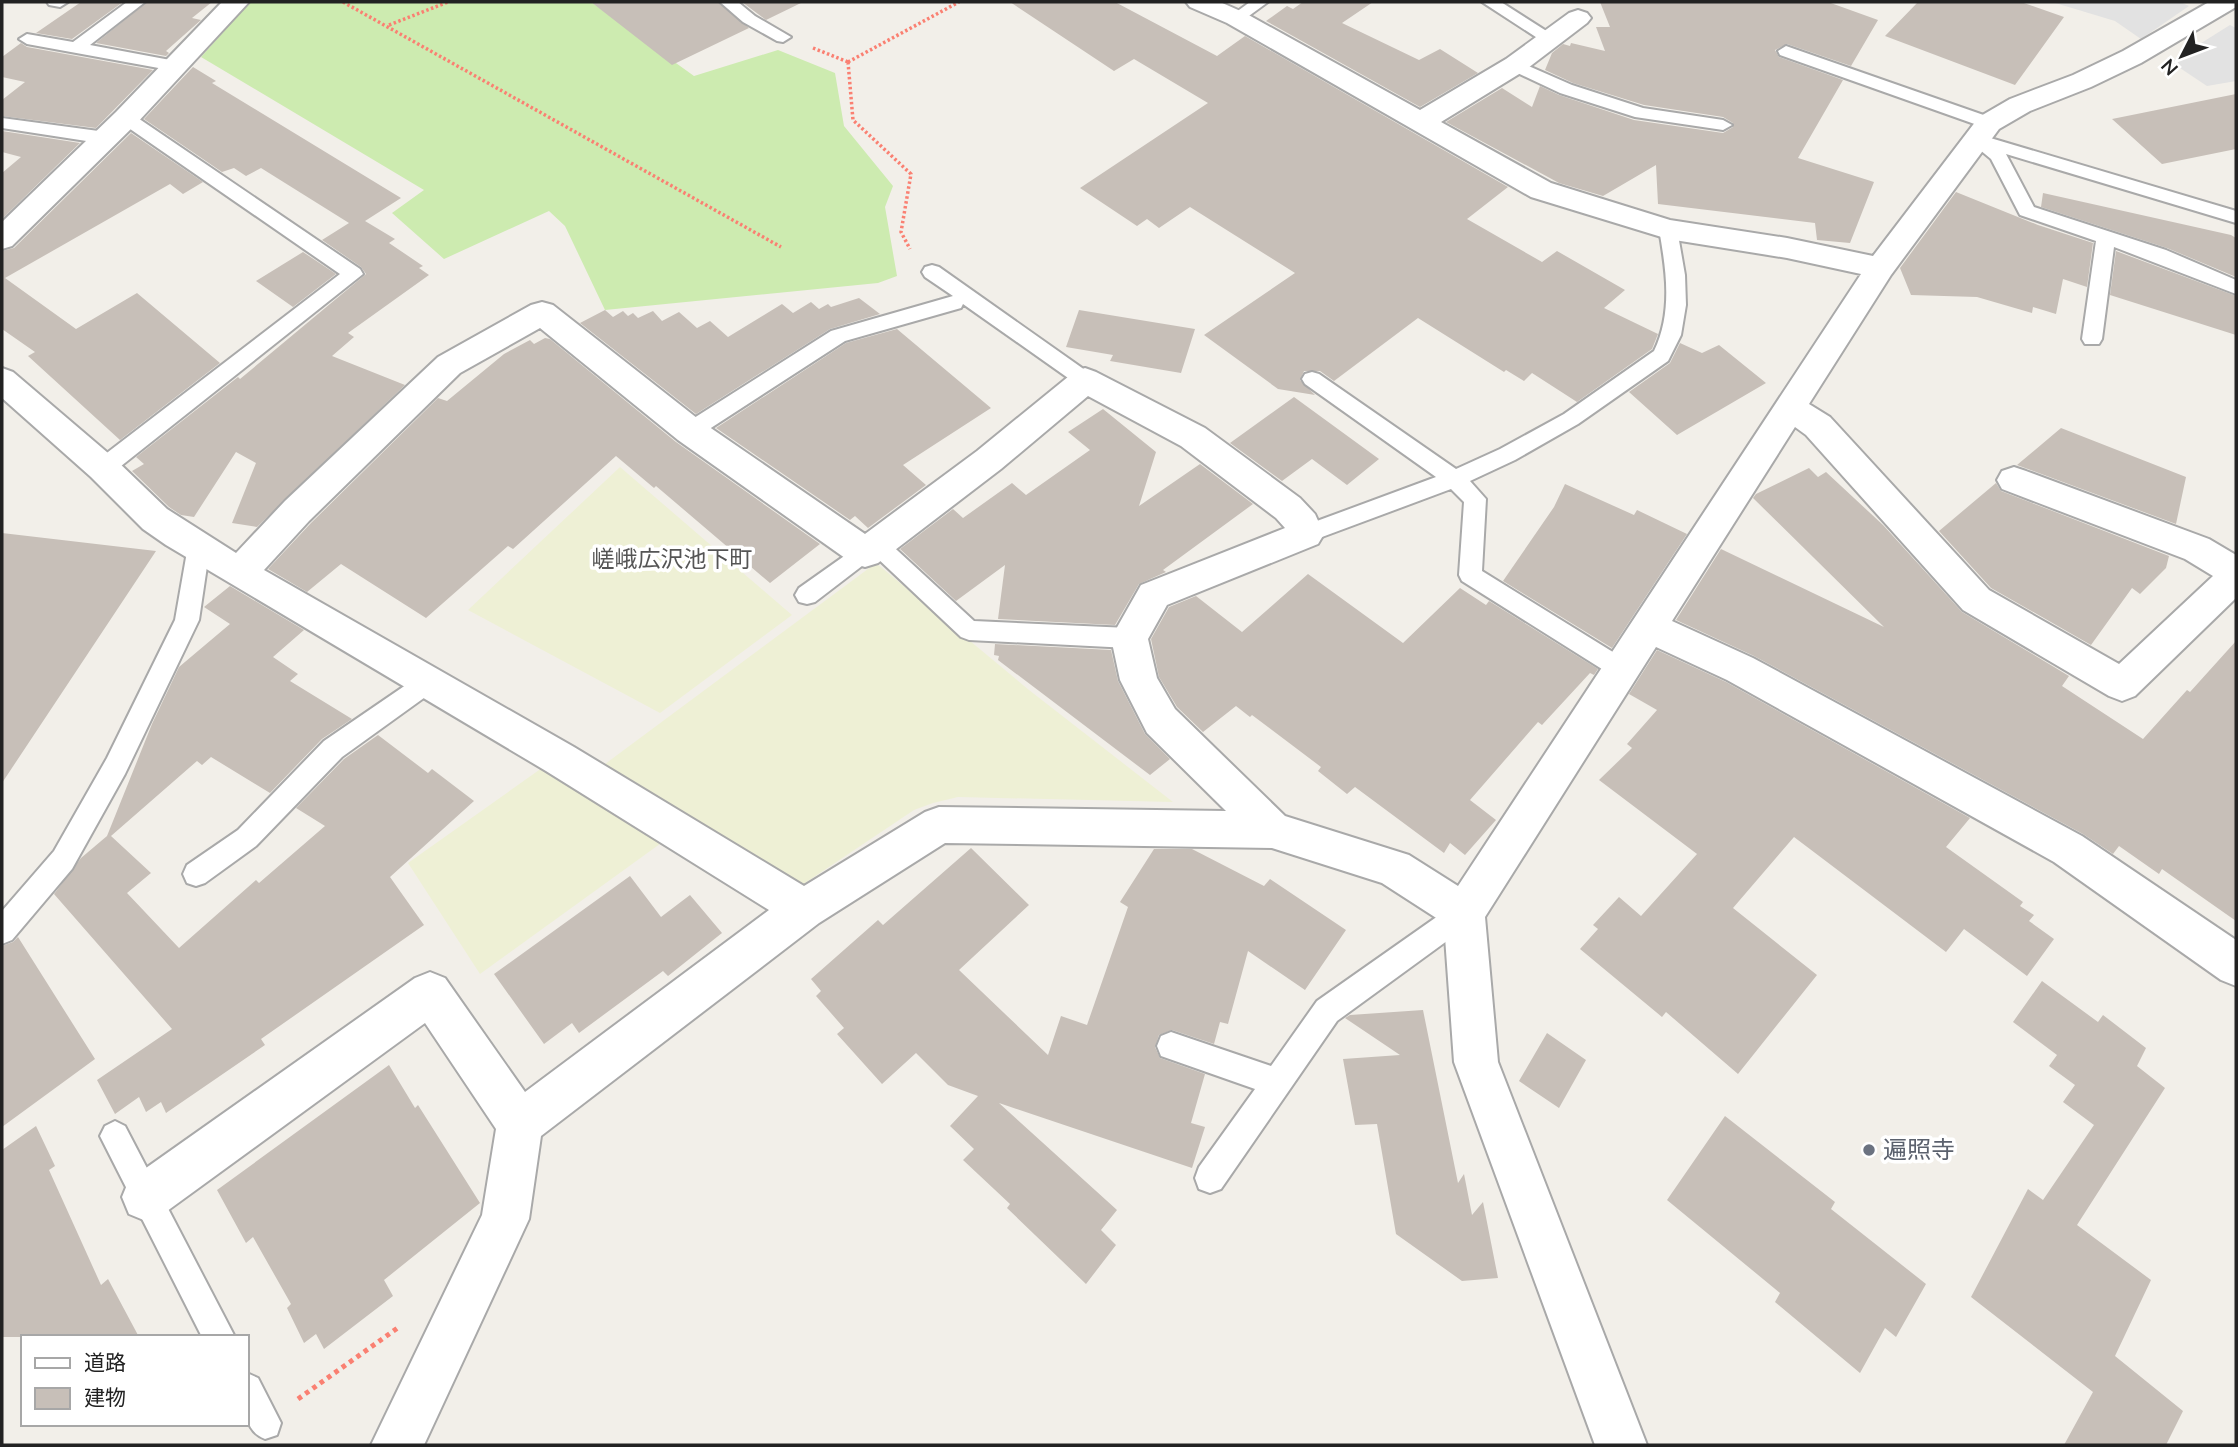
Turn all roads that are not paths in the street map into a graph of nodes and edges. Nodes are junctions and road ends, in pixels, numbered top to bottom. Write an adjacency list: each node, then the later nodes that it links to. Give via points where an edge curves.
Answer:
1 (136, 2): 13 (lane)
2 (236, 2): 16 (street)
3 (728, 2): 10 (lane)
4 (1199, 2): 8 (street)
5 (1260, 2): 8 (lane)
6 (1490, 2): 12 (lane)
7 (2227, 2): 21 (street, via 2132,57 2020,105)
8 (1236, 18): 19 (street)
9 (1578, 19): 12 (street)
10 (783, 37)
11 (27, 39): 13 (lane)
12 (1550, 39): 15 (street)
13 (76, 48): 16 (lane)
14 (1786, 51): 21 (lane)
15 (1515, 65): 19 (street); 20 (lane, via 1566,89 1641,113)
16 (175, 66): 17 (street)
17 (126, 118): 22 (street); 37 (lane, via 353,274)
18 (2, 123): 22 (lane)
19 (1419, 123): 24 (street, via 1541,190)
20 (1723, 125)
21 (1983, 131): 23 (lane); 26 (lane, via 2027,211); 27 (street)
22 (106, 138): 25 (street)
23 (2236, 217)
24 (1668, 229): 27 (street); 38 (lane, via 1677,311 1664,352 1571,419)
25 (4, 234)
26 (2106, 237): 29 (lane); 31 (lane)
27 (1880, 268): 35 (street)
28 (932, 272): 34 (lane)
29 (2236, 287)
30 (954, 303): 36 (lane, via 838,337)
31 (2092, 339)
32 (1312, 379): 38 (lane)
33 (2, 380): 37 (street)
34 (1085, 380): 40 (street, via 1193,437 1288,508); 42 (street)
35 (1790, 408): 44 (street, via 1818,426 1976,600 2122,685); 46 (street)
36 (690, 431): 42 (street); 43 (street, via 542,313 449,365)
37 (103, 468): 41 (street, via 155,519)
38 (1456, 480): 40 (lane); 48 (lane, via 1475,499 1470,575)
39 (2014, 480): 44 (street, via 2197,549)
40 (1306, 534): 47 (street, via 1154,595)
41 (199, 546): 43 (street); 54 (lane, via 187,620 116,766 62,860)
42 (871, 549): 45 (lane); 47 (lane, via 969,630)
43 (239, 573): 49 (street)
44 (2236, 574)
45 (807, 595)
46 (1648, 626): 48 (street); 55 (street, via 1740,669 2068,849)
47 (1129, 638): 50 (street, via 1139,680 1161,721)
48 (1621, 669): 53 (street)
49 (427, 683): 51 (lane, via 333,749 247,838); 52 (street, via 561,759)
50 (1272, 830): 52 (street, via 939,825); 53 (street, via 1394,867)
51 (196, 874)
52 (804, 909): 58 (street)
53 (1464, 913): 57 (lane, via 1327,1011); 66 (street, via 1476,1062)
54 (2, 931)
55 (2236, 965)
56 (1171, 1046): 57 (lane)
57 (1277, 1082): 60 (lane)
58 (520, 1124): 61 (street, via 430,993); 65 (street, via 505,1219)
59 (115, 1136): 61 (lane)
60 (1210, 1178)
61 (146, 1197): 62 (lane)
62 (218, 1335)
63 (248, 1391): 64 (lane)
64 (265, 1423)
65 (397, 1445)
66 (1621, 1445)

